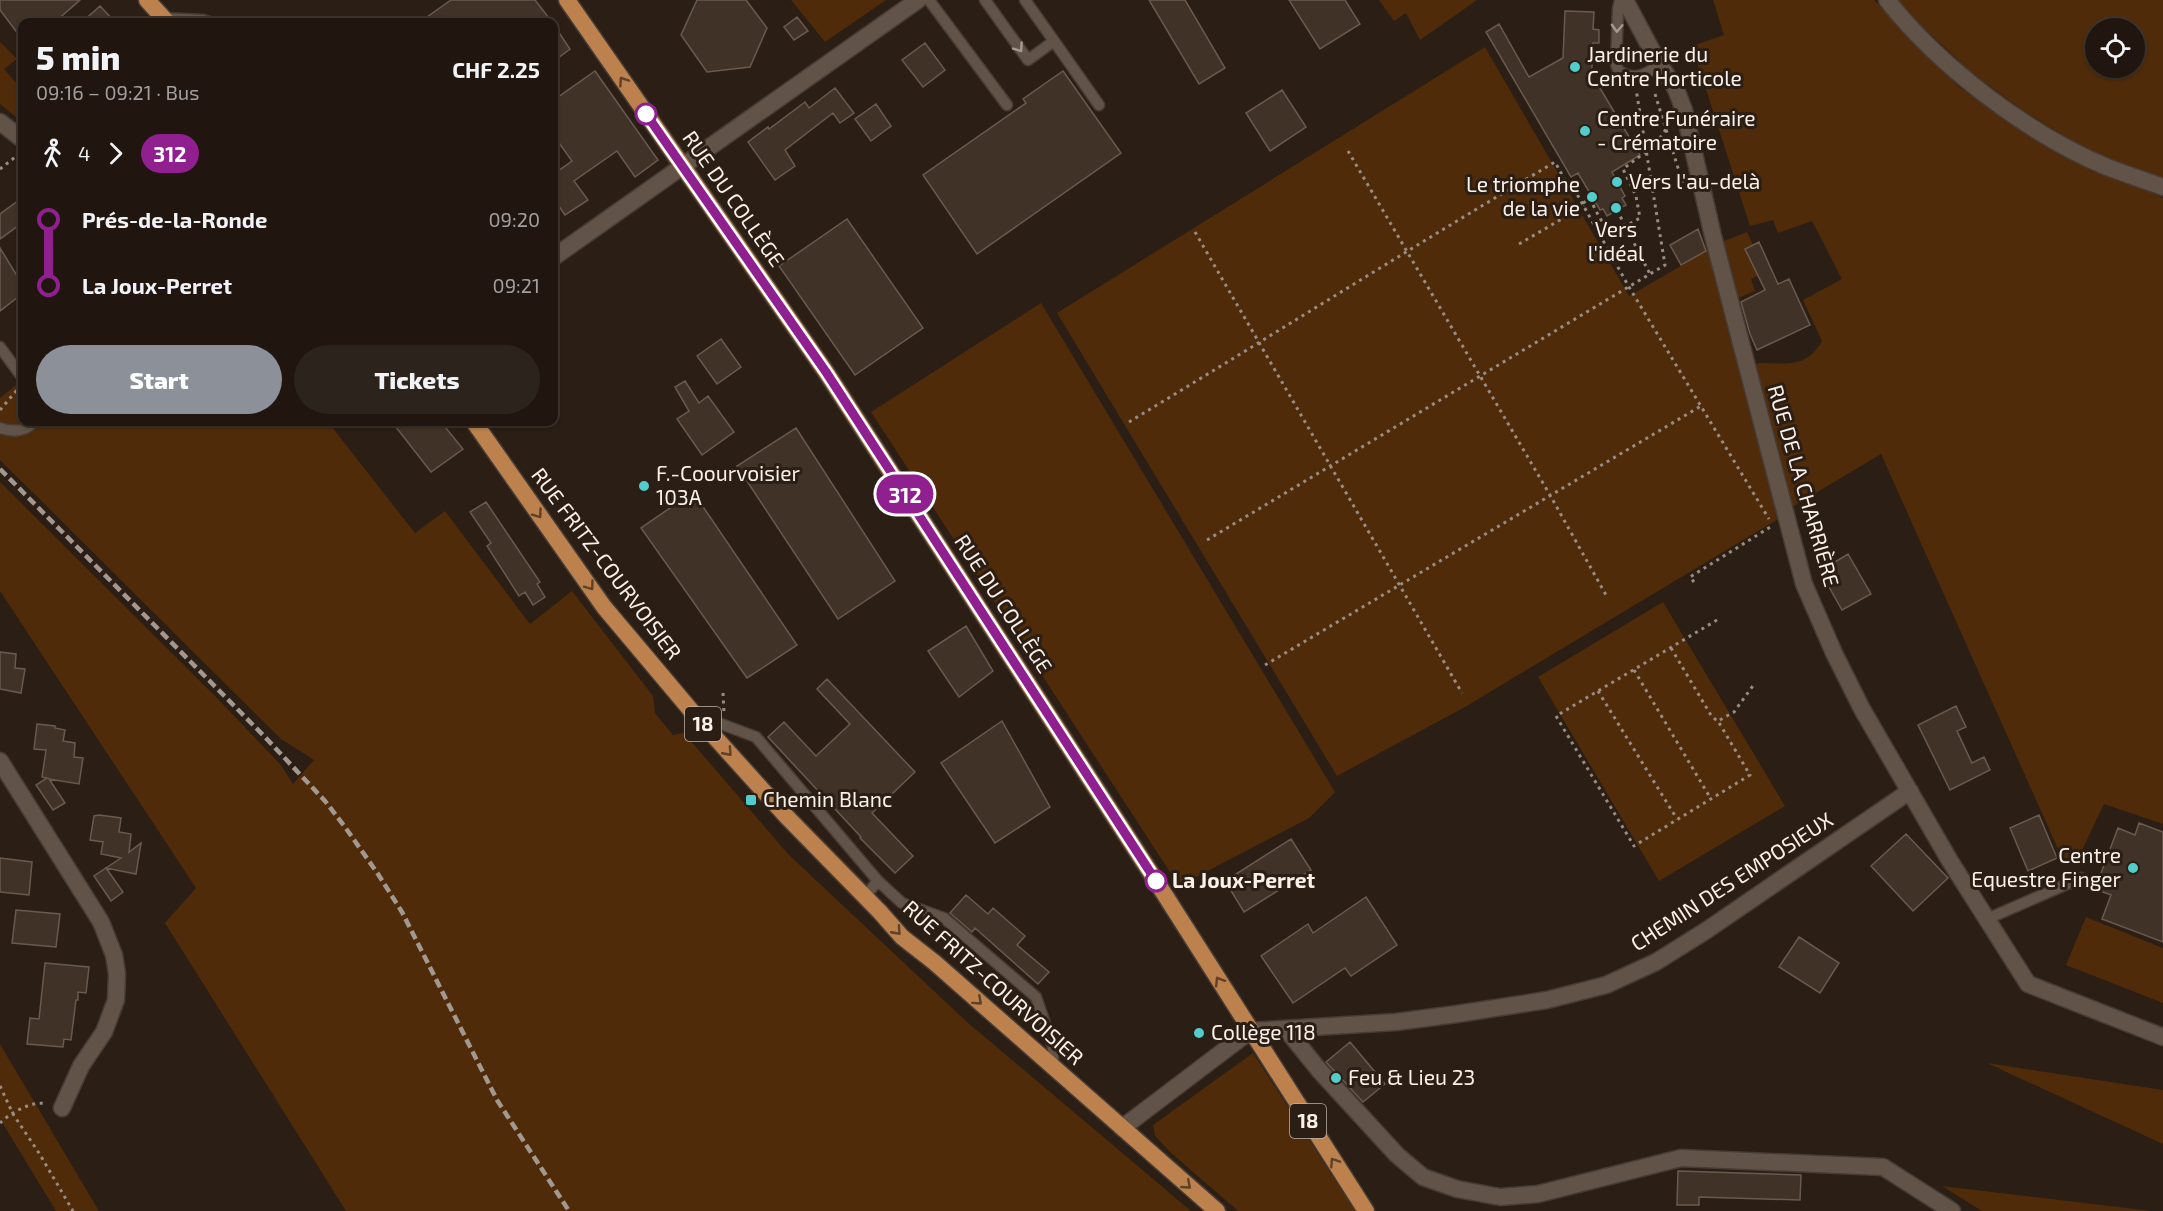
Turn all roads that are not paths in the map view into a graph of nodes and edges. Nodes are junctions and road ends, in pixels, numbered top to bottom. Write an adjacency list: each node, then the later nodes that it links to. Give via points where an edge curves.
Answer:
1 (147, 0): 10 (main road)
2 (567, 0): 17 (main road, RUE DU COLLÈGE / 18, one-way to 2)
3 (918, 0): 17 (street)
4 (929, 0): 13 (lane)
5 (985, 0): 11 (lane, one-way to 11, via 1028,60)
6 (1025, 0): 11 (lane)
7 (1620, 0): 12 (lane, one-way to 12, via 1618,70 1636,77)
8 (1625, 0): 12 (street, RUE DE LA CHARRIÈRE)
9 (1887, 0): 18 (street, via 1929,47 1993,100 2060,144 2106,167)
10 (163, 18)
11 (1054, 41): 14 (lane)
12 (1659, 64): 27 (street, RUE DE LA CHARRIÈRE, via 1675,87 1684,110 1804,584 1862,709)
13 (1007, 105)
14 (1099, 105)
15 (0, 122): 16 (street)
16 (18, 142)
17 (683, 167): 19 (street); 33 (main road, RUE DU COLLÈGE / 18, one-way to 17, via 832,382)
18 (2163, 187)
19 (558, 254)
20 (0, 347): 21 (lane)
21 (18, 372)
22 (30, 426): 24 (lane, via 18,430)
23 (477, 426): 25 (main road, RUE FRITZ-COURVOISIER / 18, one-way to 25, via 604,607)
24 (0, 428)
25 (694, 714): 29 (lane, via 756,737); 30 (main road, RUE FRITZ-COURVOISIER / 18, one-way to 30)
26 (0, 761): 36 (street, via 100,922 114,955 116,1000 104,1032 81,1066)
27 (1910, 791): 31 (street, RUE DE LA CHARRIÈRE); 32 (street, CHEMIN DES EMPOSIEUX, via 1697,936 1656,962 1606,985 1498,1009 1396,1022)
28 (2081, 878): 31 (lane)
29 (878, 881): 30 (lane); 35 (lane, via 902,903 944,918 1036,997 1053,1047)
30 (865, 896): 35 (main road, RUE FRITZ-COURVOISIER / 18, one-way to 35, via 902,937)
31 (1987, 919): 34 (street, RUE DE LA CHARRIÈRE, via 2028,984)
32 (1286, 1029): 33 (street, CHEMIN DES EMPOSIEUX); 40 (street, via 1396,1155 1423,1176 1457,1189 1500,1197 1538,1194 1681,1158 1705,1159 1883,1167)
33 (1250, 1031): 37 (street); 39 (main road, 18, one-way to 33)
34 (2163, 1037)
35 (1053, 1068): 37 (main road, RUE FRITZ-COURVOISIER / 18)
36 (62, 1108)
37 (1122, 1128): 38 (main road, 18, one-way to 38)
38 (1217, 1211)
39 (1366, 1211)
40 (1953, 1211)

